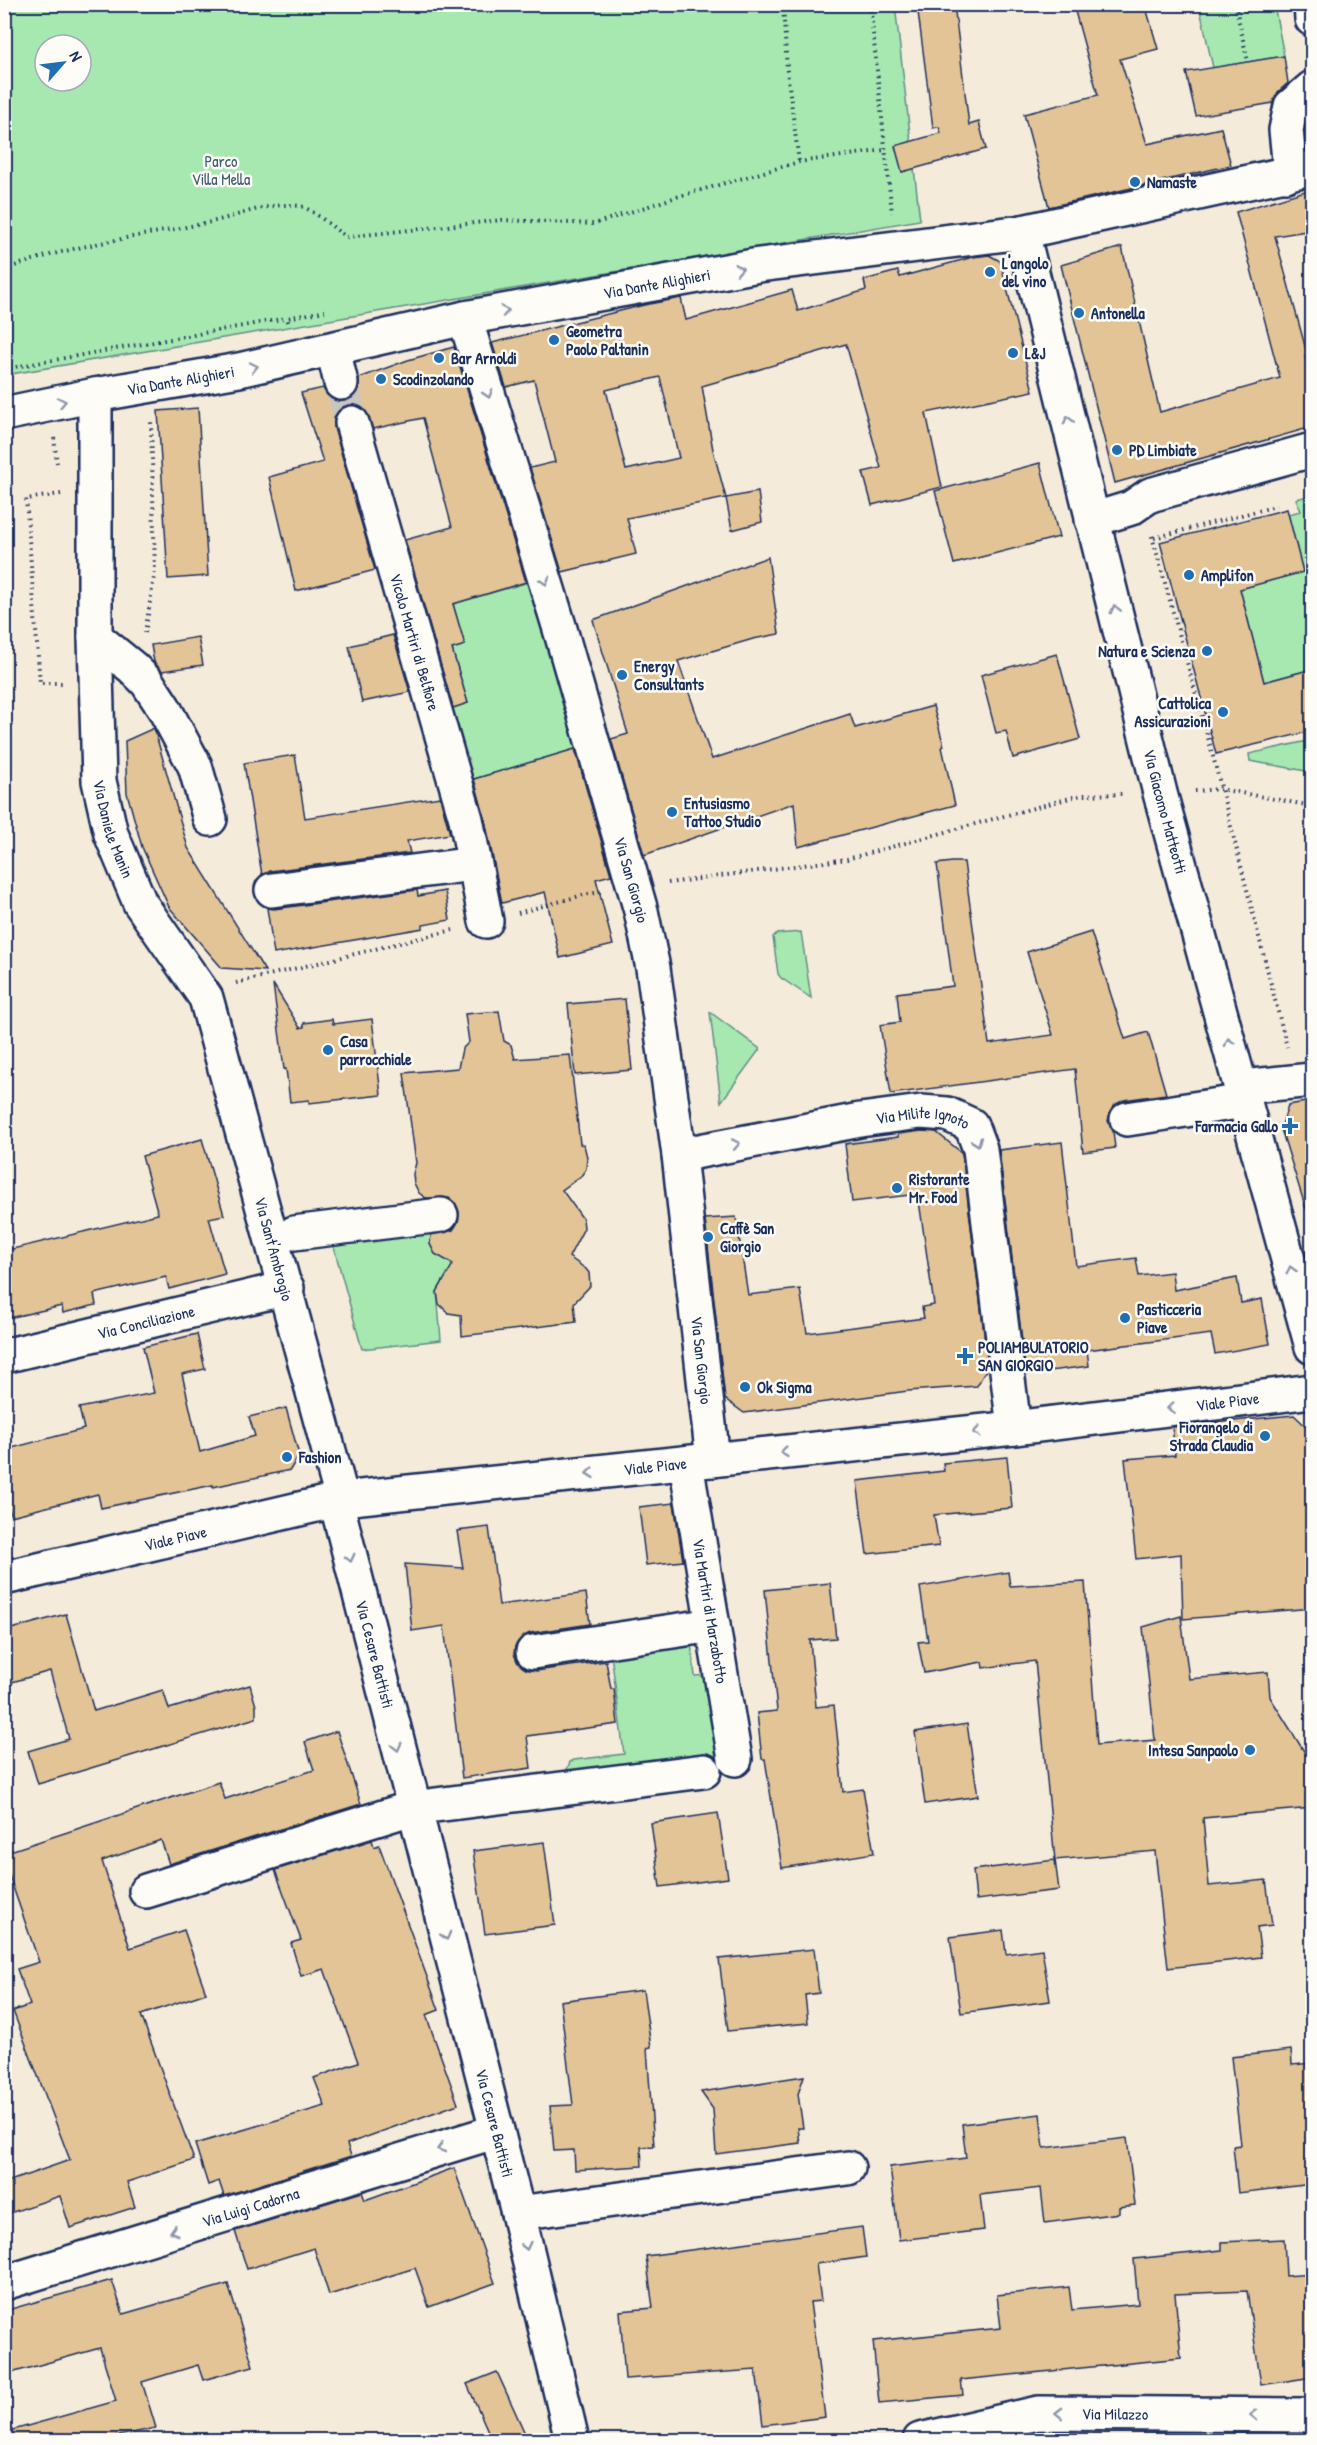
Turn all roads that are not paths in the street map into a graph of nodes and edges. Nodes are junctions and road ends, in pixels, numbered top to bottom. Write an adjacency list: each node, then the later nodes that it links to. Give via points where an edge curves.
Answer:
1 (1311, 4): 2 (street)
2 (1312, 20)
3 (1312, 88): 4 (street, via 1291,106 1286,130 1289,159)
4 (1299, 171): 5 (street, Via Dante Alighieri)
5 (1022, 232): 6 (street, Via Dante Alighieri, one-way to 5, via 759,265); 13 (street, Via Giacomo Matteotti, one-way to 5)
6 (465, 318): 7 (street, Via Dante Alighieri); 23 (street, Via San Giorgio, one-way to 23, via 647,902)
7 (333, 349): 8 (street); 9 (street, Via Dante Alighieri, one-way to 7, via 239,370)
8 (341, 383)
9 (95, 411): 10 (street, Via Dante Alighieri, one-way to 9); 14 (street, Via Daniele Manin)
10 (4, 414)
11 (352, 423): 16 (street, Vicolo Martiri di Belfiore, via 466,819)
12 (1312, 450): 13 (street, via 1150,495 1131,508)
13 (1092, 520): 21 (street, Via Giacomo Matteotti, one-way to 13, via 1160,793)
14 (95, 637): 15 (street, via 147,682 165,708 195,766); 19 (street, Via Daniele Manin, via 99,781 111,834 140,903)
15 (210, 819)
16 (474, 864): 17 (street); 18 (street, Vicolo Martiri di Belfiore)
17 (272, 890)
18 (486, 921)
19 (217, 992): 26 (street, Via Sant'Ambrogio)
20 (1312, 1080): 21 (street)
21 (1243, 1094): 22 (street); 27 (street, Via Giacomo Matteotti, one-way to 21)
22 (1127, 1119)
23 (679, 1155): 30 (street, Via Milite Ignoto, one-way to 30, via 858,1110 947,1114 971,1125 980,1149); 31 (street, Via San Giorgio, via 696,1192)
24 (441, 1215): 25 (street)
25 (294, 1233)
26 (286, 1288): 28 (street, Via Conciliazione); 32 (street, Via Sant'Ambrogio)
27 (1312, 1347)
28 (4, 1356)
29 (1312, 1391): 30 (street, Viale Piave, one-way to 30)
30 (1014, 1428): 31 (street, Viale Piave, one-way to 31)
31 (700, 1461): 32 (street, Viale Piave, one-way to 32); 34 (street, Via Martiri di Marzabotto)
32 (339, 1500): 33 (street, Viale Piave); 38 (street, Via Cesare Battisti, one-way to 38)
33 (4, 1578)
34 (712, 1625): 35 (street); 36 (street, Via Martiri di Marzabotto)
35 (533, 1652)
36 (735, 1758)
37 (704, 1771): 38 (street)
38 (412, 1808): 39 (street); 40 (street, Via Cesare Battisti, one-way to 40)
39 (146, 1891)
40 (497, 2131): 42 (street, Via Cesare Battisti); 43 (street, Via Luigi Cadorna, one-way to 43)
41 (848, 2168): 42 (street)
42 (518, 2213): 45 (street, Via Cesare Battisti, one-way to 45)
43 (4, 2283)
44 (1312, 2415): 46 (street, Via Milazzo, one-way to 46, via 1038,2413)
45 (572, 2440)
46 (920, 2440)

